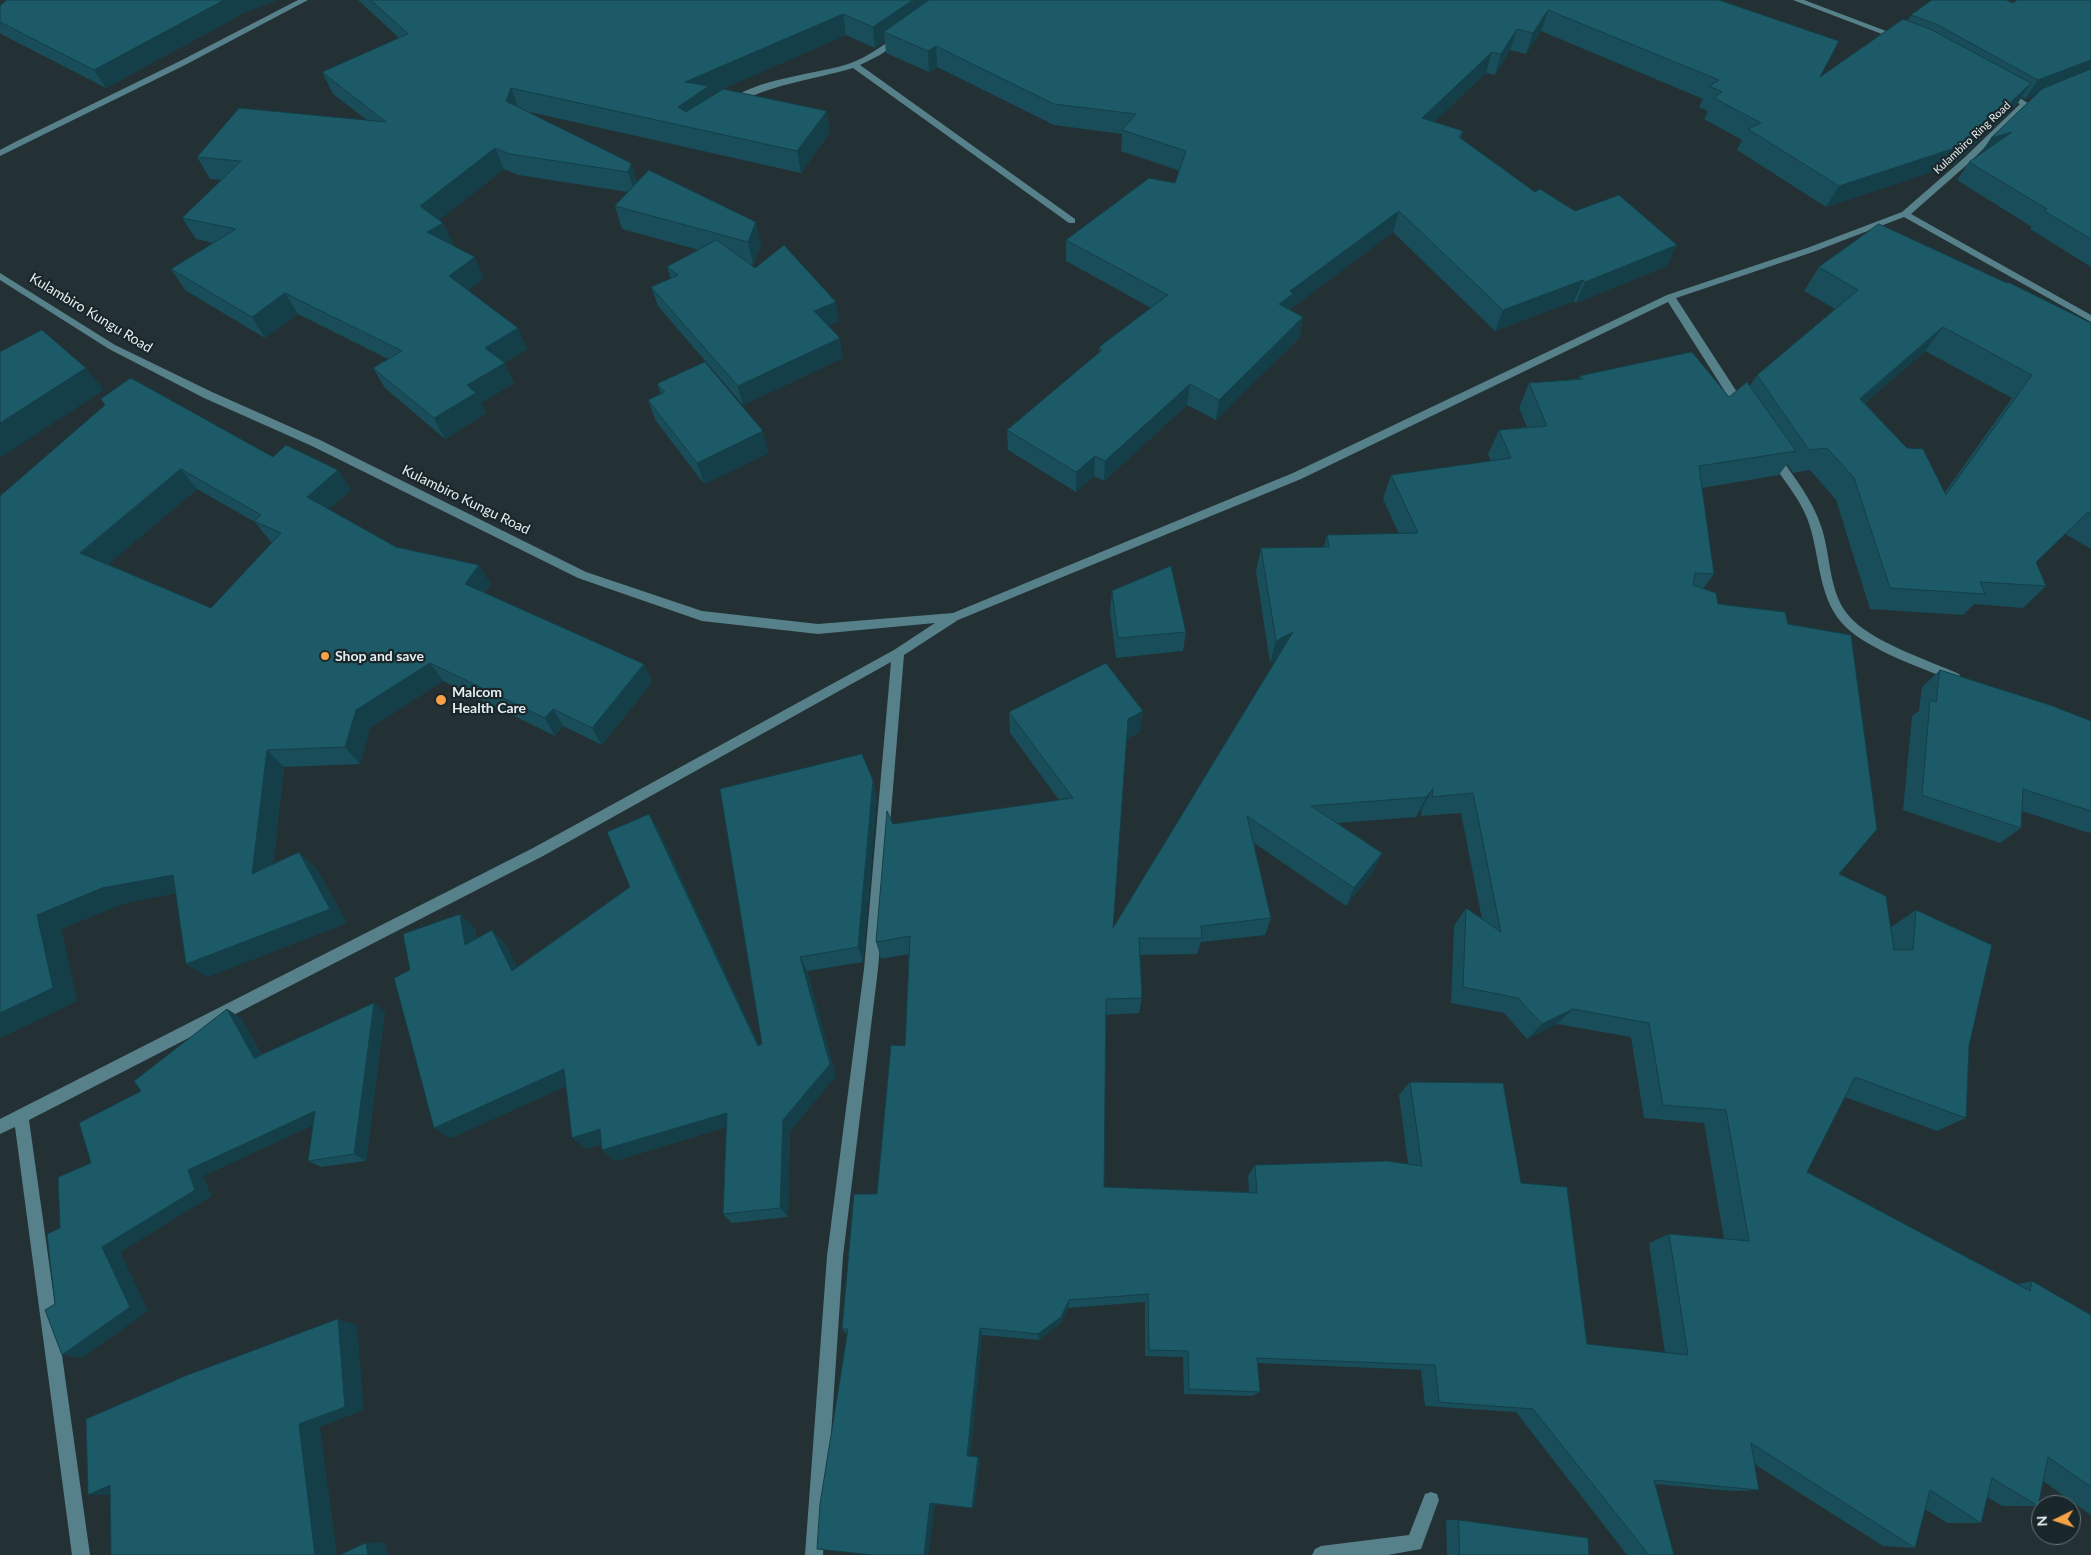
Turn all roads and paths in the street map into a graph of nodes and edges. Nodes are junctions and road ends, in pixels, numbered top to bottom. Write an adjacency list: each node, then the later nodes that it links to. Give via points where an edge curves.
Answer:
1 (304, 0): 10 (street)
2 (1797, 0): 4 (street)
3 (904, 34): 5 (street)
4 (1903, 39)
5 (854, 65): 9 (street, via 778,83 742,96); 12 (street)
6 (1995, 86): 8 (street, Kulambiro Ring Road)
7 (2034, 100): 8 (street)
8 (2025, 104): 11 (street, Kulambiro Ring Road)
9 (719, 110)
10 (0, 153)
11 (1905, 214): 14 (street); 15 (street)
12 (1072, 221)
13 (0, 276): 18 (street, Kulambiro Kungu Road, via 112,347 208,395 316,443 582,575 702,616 818,629)
14 (1670, 297): 16 (street); 18 (street, via 1297,476)
15 (2091, 319)
16 (1747, 417)
17 (1769, 449): 20 (street, via 1806,504 1816,526 1838,611 1862,633 1896,652)
18 (954, 617): 19 (street)
19 (898, 653): 21 (street, via 538,852); 25 (street, via 871,969 835,1256)
20 (1967, 682)
21 (21, 1117): 22 (street); 24 (street)
22 (0, 1127)
23 (1431, 1500): 26 (street, via 1415,1543)
24 (81, 1555)
25 (814, 1555)
26 (1321, 1555)

